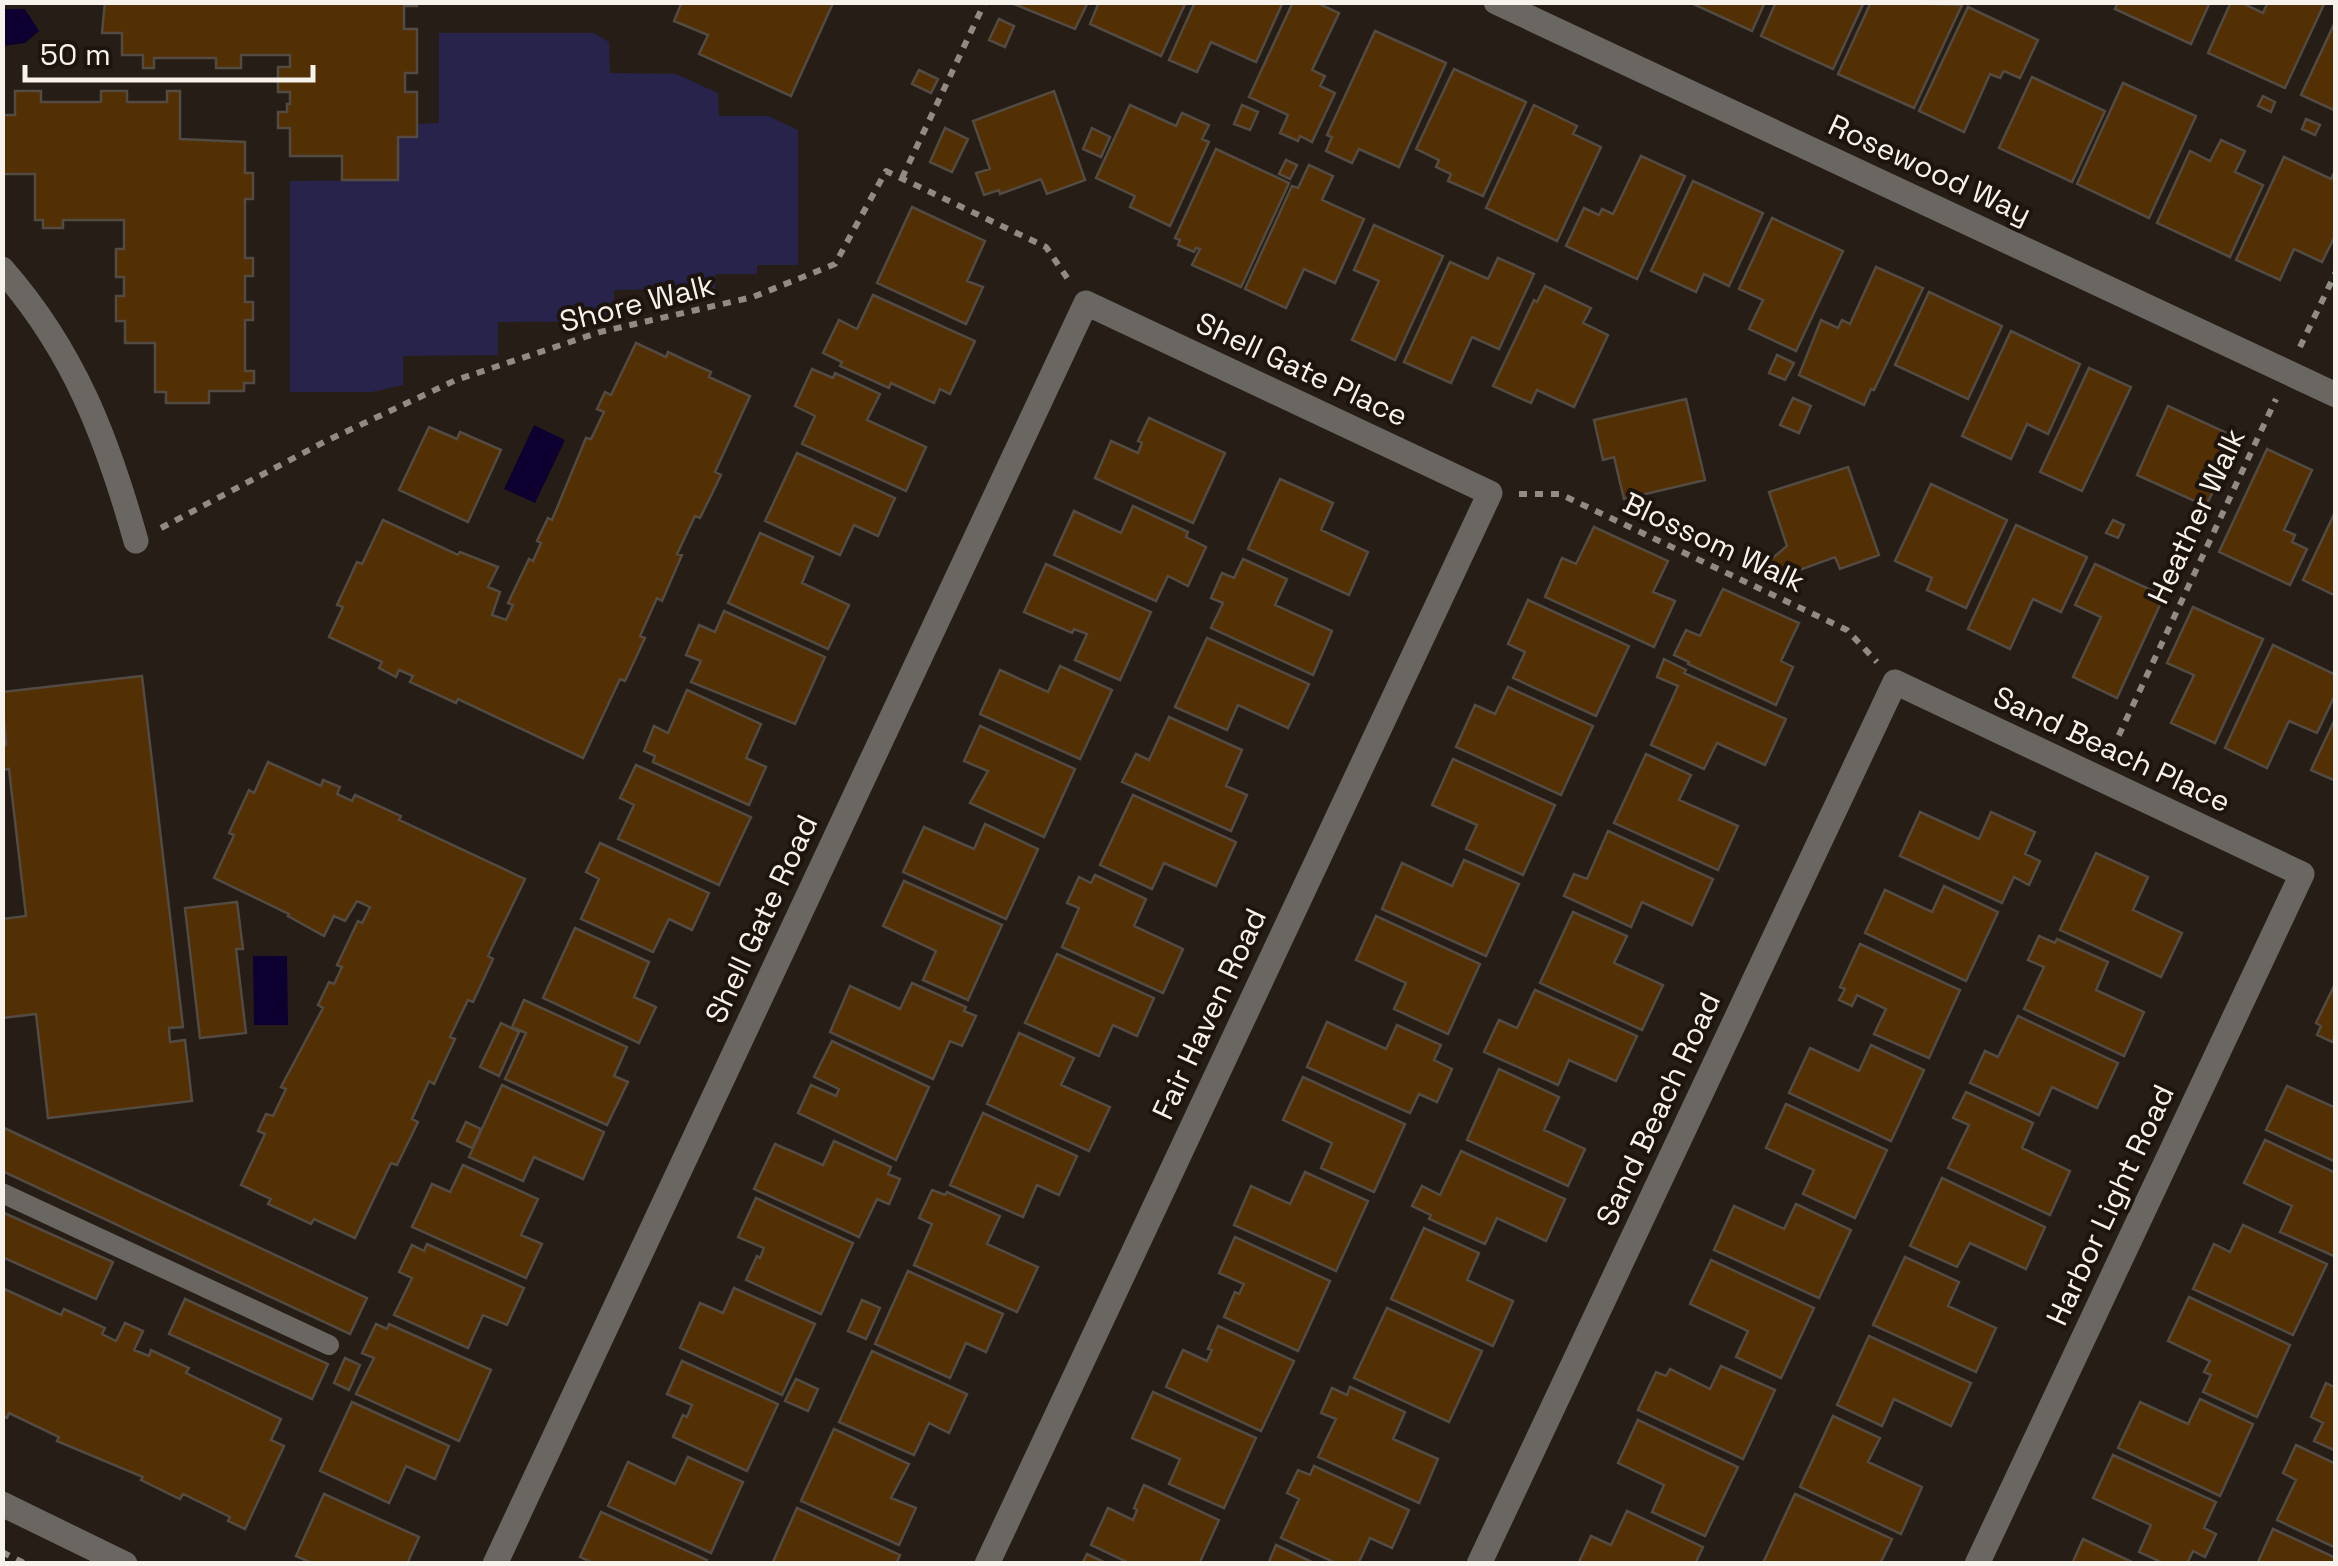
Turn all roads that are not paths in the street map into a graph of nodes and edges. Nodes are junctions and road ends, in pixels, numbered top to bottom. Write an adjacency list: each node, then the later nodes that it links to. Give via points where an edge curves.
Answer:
1 (1496, 2): 4 (street, Rosewood Way)
2 (2, 269): 6 (street, via 78,378 108,444)
3 (1086, 303): 5 (street, Shell Gate Place); 13 (street, Shell Gate Road)
4 (2336, 395)
5 (1490, 493): 14 (street, Fair Haven Road)
6 (136, 542)
7 (1895, 682): 8 (street, Sand Beach Place); 15 (street, Sand Beach Road)
8 (2302, 874): 16 (street, Harbor Light Road)
9 (2, 1193): 10 (lane)
10 (328, 1344)
11 (2, 1504): 12 (street)
12 (126, 1564)
13 (495, 1564)
14 (987, 1564)
15 (1479, 1564)
16 (1976, 1564)

